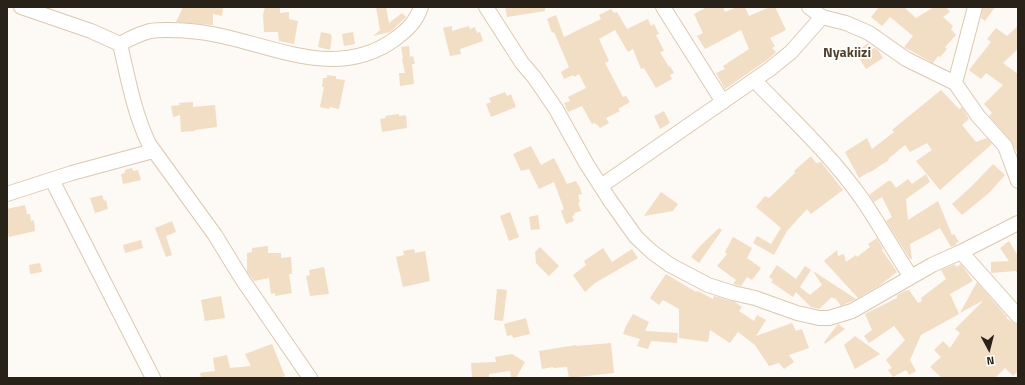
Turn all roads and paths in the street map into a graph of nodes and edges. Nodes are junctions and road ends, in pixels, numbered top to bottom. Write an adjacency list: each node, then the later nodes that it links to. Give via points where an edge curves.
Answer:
1 (21, 7): 8 (street, via 91,31)
2 (421, 7): 8 (street, via 413,23 403,33 385,46 353,58 301,57 230,37 191,31 151,31)
3 (486, 7): 15 (street, via 556,110)
4 (663, 7): 11 (street)
5 (809, 7): 7 (street)
6 (975, 7): 10 (street)
7 (822, 17): 9 (street, via 791,52); 10 (street, via 846,23 869,33 906,59)
8 (120, 44): 12 (street, via 142,127)
9 (754, 81): 11 (street); 19 (street, via 820,147 862,198)
10 (955, 83): 14 (street, via 978,116 1006,146)
11 (723, 102): 15 (street)
12 (153, 151): 13 (street); 21 (street, via 210,228)
13 (52, 180): 16 (street); 22 (street)
14 (1018, 181)
15 (601, 186): 19 (street, via 636,237 670,265 708,285 797,313 819,318 839,316)
16 (7, 194)
17 (1018, 223): 18 (street)
18 (961, 252): 19 (street); 20 (street)
19 (910, 277)
20 (1018, 316)
21 (305, 376)
22 (153, 378)

